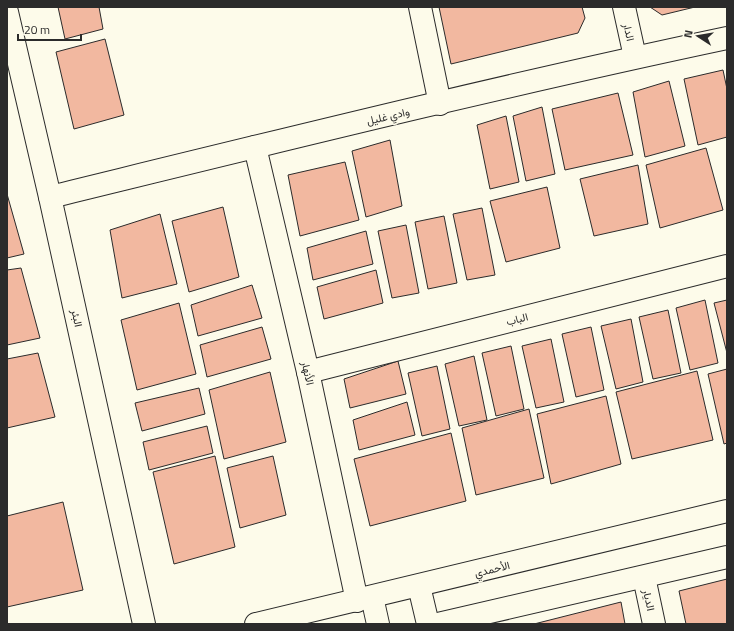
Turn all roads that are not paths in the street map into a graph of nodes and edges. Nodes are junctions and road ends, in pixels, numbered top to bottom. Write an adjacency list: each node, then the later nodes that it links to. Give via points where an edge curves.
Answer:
1 (420, 7): 6 (street)
2 (624, 7): 5 (street, الدار)
3 (7, 12): 8 (street, البئر)
4 (727, 38): 5 (street, وادي غليل)
5 (635, 57): 6 (street, وادي غليل)
6 (440, 104): 7 (street, وادي غليل)
7 (255, 147): 8 (street, وادي غليل); 10 (street, الأنهار)
8 (50, 197): 16 (street, البئر)
9 (727, 266): 10 (street, الباب)
10 (308, 372): 15 (street, الأنهار)
11 (727, 511): 14 (street, الأحمدي)
12 (727, 557): 13 (street)
13 (644, 577): 20 (street); 21 (street, الديار)
14 (419, 586): 15 (street, الأحمدي); 19 (street)
15 (364, 599): 17 (street, الأحمدي); 18 (street, الأنهار)
16 (144, 624)
17 (256, 624)
18 (378, 624)
19 (428, 624)
20 (438, 624)
21 (654, 624)

